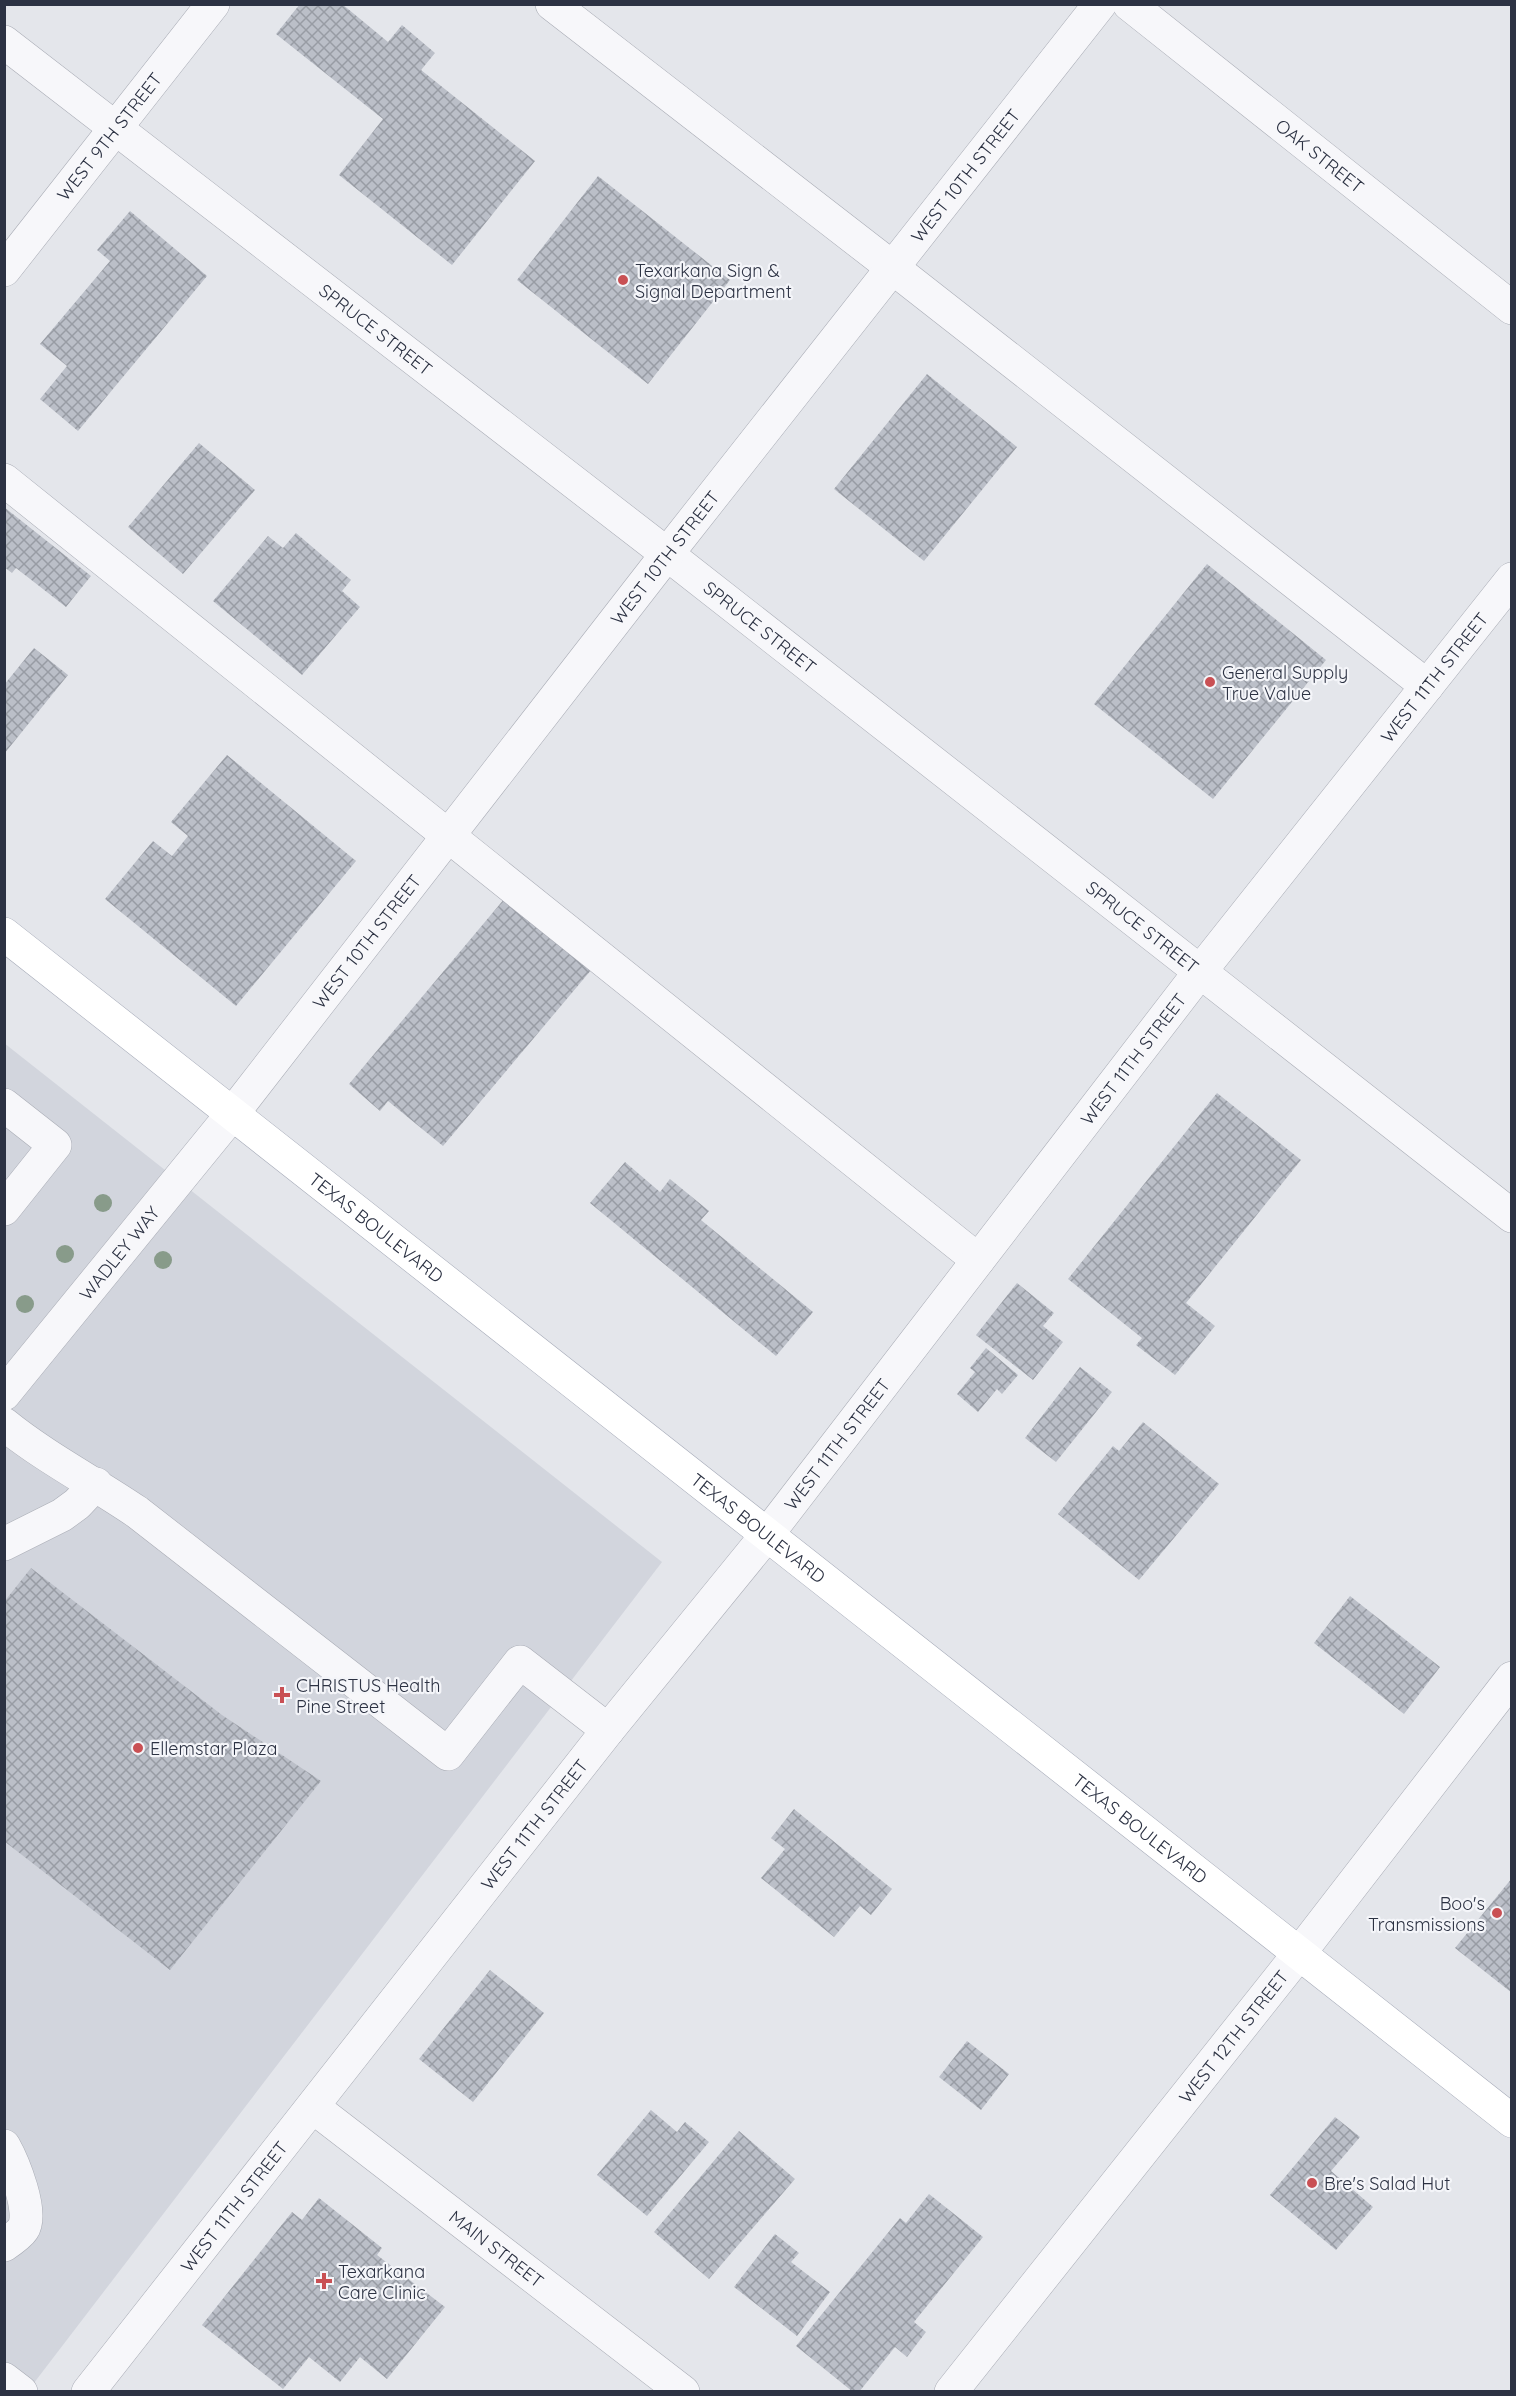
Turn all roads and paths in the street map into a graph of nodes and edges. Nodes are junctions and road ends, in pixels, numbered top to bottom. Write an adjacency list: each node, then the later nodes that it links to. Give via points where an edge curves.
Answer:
1 (213, 4): 6 (street, WEST 9TH STREET)
2 (552, 4): 7 (street)
3 (1100, 4): 7 (street, WEST 10TH STREET)
4 (1129, 4): 9 (street, OAK STREET)
5 (4, 42): 6 (street, SPRUCE STREET)
6 (114, 129): 8 (street, WEST 9TH STREET); 11 (street, SPRUCE STREET)
7 (893, 268): 11 (street, WEST 10TH STREET); 13 (street)
8 (4, 270)
9 (1512, 308)
10 (4, 480): 14 (street)
11 (667, 554): 14 (street, WEST 10TH STREET); 16 (street, SPRUCE STREET)
12 (1512, 579): 13 (street, WEST 11TH STREET)
13 (1427, 686): 16 (street, WEST 11TH STREET)
14 (448, 836): 18 (street, WEST 10TH STREET); 21 (street)
15 (4, 934): 18 (main road, TEXAS BOULEVARD)
16 (1199, 972): 20 (street, SPRUCE STREET); 21 (street, WEST 11TH STREET)
17 (4, 1105): 19 (street, via 55,1145)
18 (233, 1113): 22 (street, WADLEY WAY); 25 (main road, TEXAS BOULEVARD)
19 (4, 1209)
20 (1512, 1216)
21 (978, 1260): 25 (street, WEST 11TH STREET)
22 (4, 1394)
23 (4, 1424): 24 (street, via 31,1446)
24 (96, 1484): 26 (street, via 62,1515); 28 (street, via 448,1754 520,1662)
25 (766, 1536): 28 (street, WEST 11TH STREET); 29 (main road, TEXAS BOULEVARD)
26 (4, 1544)
27 (1512, 1678): 29 (street, WEST 12TH STREET)
28 (608, 1730): 30 (street, WEST 11TH STREET)
29 (1298, 1955): 31 (main road, TEXAS BOULEVARD); 38 (street, WEST 12TH STREET)
30 (313, 2107): 36 (street, WEST 11TH STREET); 37 (street, MAIN STREET)
31 (1512, 2121)
32 (4, 2146): 33 (street, via 12,2158 26,2218 24,2229)
33 (4, 2245)
34 (4, 2379): 35 (street)
35 (21, 2391)
36 (88, 2391)
37 (683, 2391)
38 (951, 2391)

